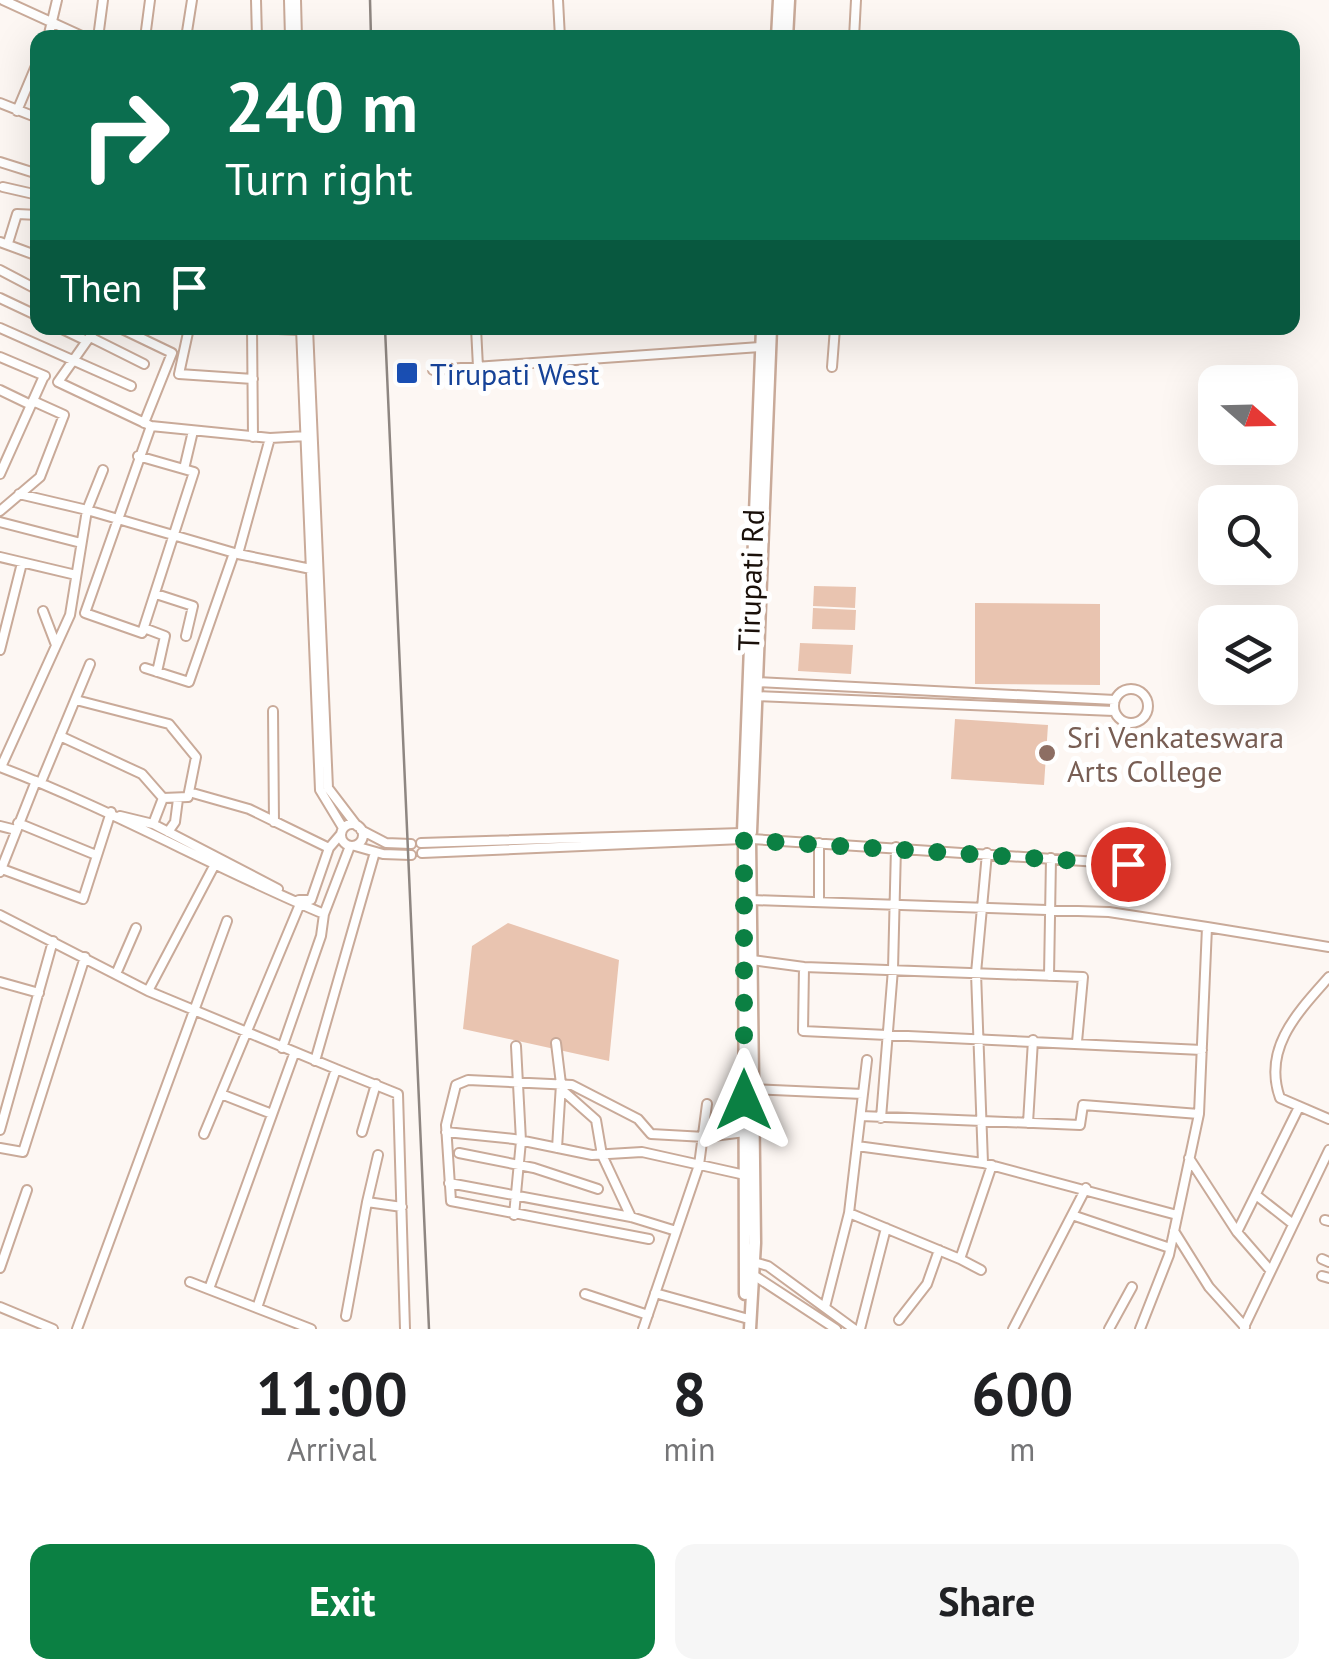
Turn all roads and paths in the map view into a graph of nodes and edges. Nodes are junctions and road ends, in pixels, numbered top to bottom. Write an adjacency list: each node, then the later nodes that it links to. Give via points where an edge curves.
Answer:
1 (3, 0): 12 (street)
2 (57, 0): 12 (street)
3 (103, 0): 15 (street)
4 (150, 0): 16 (street)
5 (192, 0): 17 (street)
6 (256, 0): 18 (street)
7 (292, 0): 19 (street)
8 (558, 0): 20 (street)
9 (779, 0): 21 (main road)
10 (789, 0): 22 (main road)
11 (856, 0): 23 (street)
12 (52, 24): 13 (street); 14 (street)
13 (50, 30)
14 (67, 30)
15 (99, 30)
16 (146, 30)
17 (187, 30)
18 (257, 30)
19 (294, 30)
20 (560, 30)
21 (778, 30)
22 (787, 30)
23 (854, 30)
24 (30, 80): 26 (street)
25 (0, 104): 26 (street)
26 (17, 110): 27 (street)
27 (30, 115)
28 (0, 162): 29 (street)
29 (30, 171)
30 (3, 188): 31 (street)
31 (30, 193)
32 (30, 215): 33 (street, via 18,213)
33 (4, 242): 34 (street)
34 (30, 253)
35 (0, 270): 36 (street)
36 (30, 286)
37 (0, 298): 38 (street)
38 (30, 312)
39 (0, 328): 54 (street)
40 (78, 335): 51 (street)
41 (91, 335): 51 (street)
42 (135, 335): 65 (street, via 172,353)
43 (187, 335): 60 (street, via 179,374)
44 (250, 335): 60 (street)
45 (304, 335): 67 (street)
46 (304, 335): 118 (street, via 328,788)
47 (476, 335): 56 (street)
48 (761, 335): 52 (main road, Tirupati Rd)
49 (770, 335): 71 (main road, Tirupati Rd)
50 (835, 335): 57 (street)
51 (88, 339): 54 (street); 55 (street)
52 (760, 348): 56 (street); 71 (main road, Tirupati Rd)
53 (0, 357): 59 (street)
54 (72, 361): 61 (street); 62 (street)
55 (144, 364)
56 (478, 367): 58 (street)
57 (832, 367)
58 (433, 370)
59 (44, 376): 61 (street); 64 (street)
60 (252, 379): 68 (street)
61 (58, 382): 65 (street)
62 (131, 386)
63 (0, 390): 64 (street)
64 (32, 403): 72 (street); 77 (street, via 64,415 40,476)
65 (148, 424): 66 (street); 73 (street)
66 (192, 431): 68 (street); 74 (street)
67 (306, 436): 69 (street); 87 (street)
68 (253, 437): 69 (street)
69 (270, 438): 84 (street)
70 (0, 441): 72 (street)
71 (760, 444): 100 (main road, Tirupati Rd)
72 (12, 446): 76 (street)
73 (138, 456): 74 (street); 80 (street)
74 (184, 469): 82 (street, via 194,472)
75 (103, 470): 78 (street)
76 (0, 474)
77 (19, 494): 78 (street); 79 (street)
78 (87, 510): 80 (street); 83 (street)
79 (0, 511)
80 (116, 519): 82 (street); 92 (street)
81 (0, 522): 83 (street)
82 (176, 536): 84 (street); 89 (street)
83 (82, 543): 88 (street)
84 (236, 553): 87 (street); 99 (street, via 189,682)
85 (0, 557): 86 (street)
86 (22, 563): 88 (street); 96 (street)
87 (311, 570): 119 (street, via 320,790)
88 (76, 575): 90 (street)
89 (156, 594): 93 (street); 94 (street, via 193,606)
90 (71, 608): 92 (street); 95 (street)
91 (43, 610): 95 (street)
92 (85, 613): 93 (street, via 142,633)
93 (144, 628): 99 (street, via 165,636)
94 (186, 636)
95 (56, 645): 107 (street)
96 (0, 650)
97 (90, 664): 102 (street)
98 (145, 668): 99 (street)
99 (157, 672)
100 (750, 682): 101 (main road, Tirupati Rd); 103 (street)
101 (750, 696): 105 (street); 113 (main road, Tirupati Rd); 122 (main road, Tirupati Rd)
102 (76, 700): 106 (street); 109 (street, via 175,728 196,757)
103 (1115, 700): 105 (street); 105 (street, via 1135,690 1148,706 1134,723)
104 (273, 711): 114 (street)
105 (1114, 711)
106 (60, 736): 108 (street); 110 (street, via 142,774)
107 (0, 767): 108 (street)
108 (38, 781): 112 (street); 117 (street)
109 (190, 792): 111 (street); 114 (street)
110 (164, 798): 111 (street); 115 (street)
111 (178, 798): 120 (street)
112 (115, 814): 115 (street); 131 (street); 134 (street)
113 (743, 817): 121 (street); 122 (main road, Tirupati Rd)
114 (274, 822): 127 (street)
115 (153, 824): 120 (street)
116 (0, 826): 117 (street)
117 (17, 827): 131 (street); 135 (street)
118 (359, 828): 119 (street); 123 (street, via 386,842); 125 (street, via 362,840)
119 (342, 831): 125 (street); 127 (street)
120 (168, 832): 127 (street, via 305,902)
121 (728, 833): 122 (street); 128 (street)
122 (746, 836): 124 (street); 128 (street); 136 (main road); 192 (main road)
123 (410, 844)
124 (820, 844): 126 (street); 137 (street)
125 (352, 846): 129 (street); 142 (street)
126 (896, 847): 130 (street); 139 (street)
127 (329, 848)
128 (418, 850): 129 (street)
129 (375, 852): 172 (street)
130 (987, 853): 132 (street); 140 (street)
131 (96, 855): 135 (street, via 82,899)
132 (1051, 858): 133 (street); 141 (street)
133 (1128, 864)
134 (214, 866): 138 (street); 158 (street)
135 (1, 870)
136 (752, 900): 137 (street); 150 (main road)
137 (819, 902): 139 (street)
138 (300, 904): 142 (street); 162 (street)
139 (897, 904): 140 (street); 152 (street)
140 (984, 910): 141 (street); 153 (street)
141 (1053, 910): 145 (street); 155 (street)
142 (324, 914): 168 (street)
143 (0, 915): 147 (street)
144 (226, 921): 160 (street)
145 (1207, 926): 148 (street); 169 (street)
146 (136, 928): 154 (street)
147 (53, 942): 149 (street); 159 (street)
148 (1329, 947)
149 (85, 957): 154 (street); 197 (street, via 23,1152)
150 (752, 960): 151 (street); 177 (main road)
151 (804, 967): 152 (street); 161 (street, via 803,1031)
152 (893, 969): 153 (street); 161 (street)
153 (976, 973): 155 (street); 163 (street)
154 (116, 974): 158 (street)
155 (1048, 976): 165 (street, via 1083,978)
156 (1329, 976): 181 (street, via 1284,1032 1277,1090)
157 (0, 982): 159 (street)
158 (148, 991): 160 (street)
159 (40, 992): 189 (street)
160 (194, 1011): 162 (street); 250 (street)
161 (887, 1033): 163 (street); 185 (street)
162 (247, 1034): 168 (street); 178 (street)
163 (979, 1038): 164 (street); 187 (street)
164 (1033, 1040): 165 (street); 188 (street)
165 (1077, 1042): 169 (street)
166 (556, 1043): 176 (street)
167 (516, 1046): 175 (street)
168 (282, 1048): 170 (street)
169 (1202, 1050): 183 (street)
170 (294, 1054): 172 (street); 182 (street)
171 (867, 1060): 179 (street)
172 (315, 1061): 173 (street)
173 (336, 1069): 174 (street); 242 (street)
174 (376, 1084): 190 (street); 215 (street, via 398,1094)
175 (518, 1085): 176 (street); 191 (street, via 460,1081); 195 (street)
176 (561, 1087): 194 (street, via 576,1086 638,1119 651,1134); 198 (street); 202 (street, via 596,1120)
177 (752, 1090): 179 (street); 230 (main road)
178 (221, 1094): 182 (street); 193 (street)
179 (864, 1094): 184 (street)
180 (706, 1104): 194 (street)
181 (1299, 1107): 186 (street); 213 (street)
182 (272, 1114): 237 (street)
183 (1199, 1114): 188 (street, via 1082,1105 1080,1125); 203 (street)
184 (861, 1116): 185 (street); 196 (street)
185 (881, 1118): 187 (street)
186 (1329, 1119)
187 (979, 1122): 188 (street); 204 (street)
188 (1028, 1124)
189 (0, 1130)
190 (362, 1132)
191 (446, 1132): 195 (street); 208 (street)
192 (744, 1132): 194 (street); 207 (main road)
193 (204, 1134)
194 (705, 1137): 206 (street)
195 (521, 1140): 198 (street); 205 (street)
196 (857, 1146): 204 (street); 216 (street)
197 (0, 1148)
198 (557, 1148): 202 (street)
199 (1329, 1150): 221 (street)
200 (460, 1153): 205 (street)
201 (378, 1155): 214 (street)
202 (602, 1155): 206 (street, via 642,1152); 220 (street)
203 (1189, 1158): 219 (street); 225 (street)
204 (987, 1164): 209 (street); 229 (street)
205 (519, 1165): 211 (street); 212 (street)
206 (699, 1165): 207 (street); 223 (street)
207 (745, 1175): 230 (main road)
208 (449, 1183): 212 (street); 217 (street, via 453,1202)
209 (1086, 1188): 218 (street); 219 (street)
210 (27, 1190): 231 (street)
211 (598, 1190)
212 (517, 1194): 217 (street); 220 (street)
213 (1256, 1195): 221 (street); 225 (street)
214 (366, 1202): 215 (street); 244 (street)
215 (402, 1206): 252 (street)
216 (848, 1213): 222 (street); 241 (street)
217 (514, 1215): 226 (street)
218 (1072, 1215): 227 (street); 256 (street)
219 (1178, 1215): 224 (street)
220 (630, 1216): 223 (street)
221 (1292, 1224): 233 (street)
222 (886, 1228): 228 (street); 255 (street)
223 (673, 1230): 238 (street)
224 (1174, 1230): 227 (street); 248 (street, via 1209,1287)
225 (1237, 1232): 233 (street)
226 (649, 1240)
227 (1170, 1248): 247 (street)
228 (940, 1250): 229 (street); 245 (street, via 927,1284)
229 (960, 1259): 232 (street)
230 (750, 1261): 234 (main road); 241 (street)
231 (0, 1268)
232 (981, 1270)
233 (1270, 1270): 248 (street)
234 (750, 1274): 246 (main road); 254 (street)
235 (190, 1282): 237 (street)
236 (1132, 1286): 257 (street)
237 (208, 1289): 242 (street)
238 (654, 1293): 243 (street); 246 (street)
239 (585, 1294): 243 (street)
240 (0, 1307): 249 (street)
241 (826, 1307): 255 (street)
242 (257, 1308): 251 (street)
243 (648, 1314): 253 (street)
244 (346, 1316)
245 (900, 1320)
246 (746, 1325)
247 (1141, 1327): 258 (street)
248 (1245, 1328)
249 (53, 1329)
250 (77, 1329)
251 (312, 1329)
252 (405, 1329)
253 (643, 1329)
254 (836, 1329)
255 (857, 1329)
256 (1013, 1329)
257 (1110, 1329)
258 (1155, 1329)

